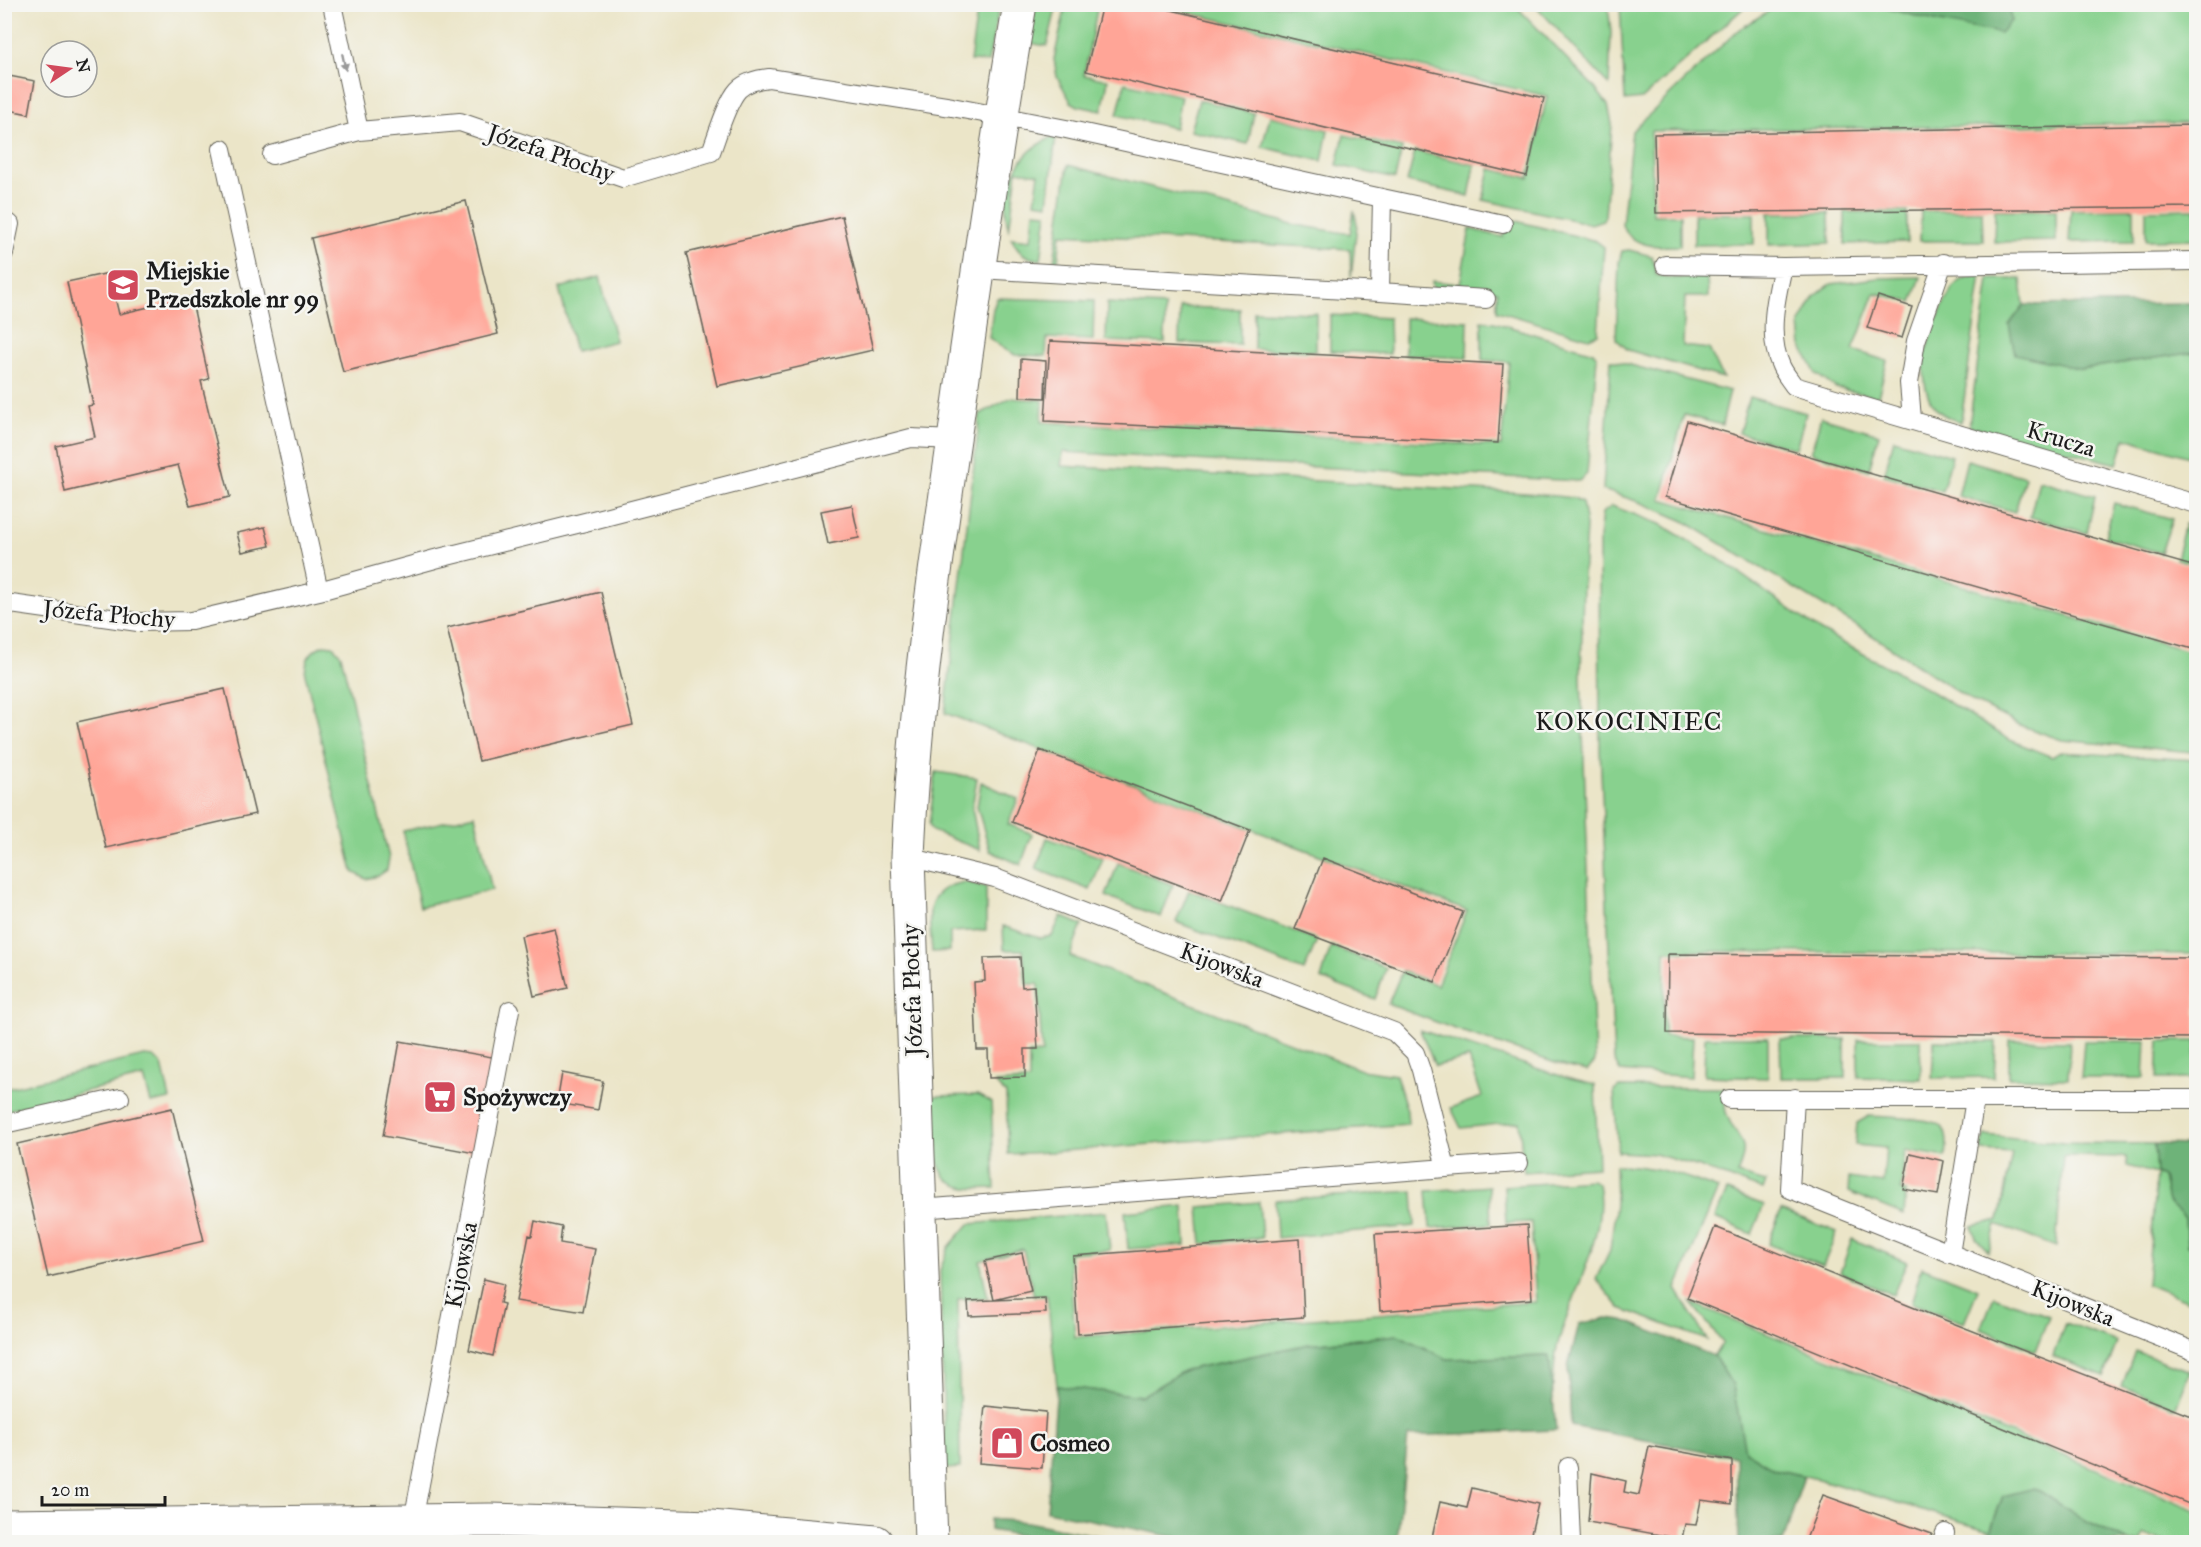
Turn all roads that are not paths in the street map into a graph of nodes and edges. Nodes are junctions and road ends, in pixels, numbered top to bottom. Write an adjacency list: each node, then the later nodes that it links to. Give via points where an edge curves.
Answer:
1 (332, 4): 4 (lane, one-way to 4)
2 (1020, 4): 3 (street, Józefa Płochy)
3 (1001, 118): 4 (lane, Józefa Płochy, via 769,78 756,80 738,90 711,152 623,178 460,122); 7 (lane); 15 (street, Józefa Płochy)
4 (359, 131): 6 (lane, Józefa Płochy)
5 (222, 149): 21 (lane)
6 (272, 155)
7 (1382, 198): 9 (lane); 16 (lane)
8 (10, 224): 10 (lane)
9 (1503, 224)
10 (4, 253)
11 (2196, 261): 12 (lane)
12 (1943, 263): 14 (lane); 18 (lane, via 1916,341 1909,383)
13 (1665, 265): 14 (lane)
14 (1783, 267): 18 (lane, Krucza, via 1775,301 1775,340 1781,366 1794,386)
15 (979, 269): 16 (lane); 19 (street, Józefa Płochy)
16 (1380, 292): 17 (lane)
17 (1486, 299)
18 (1912, 419): 20 (lane, Krucza)
19 (953, 440): 21 (lane, Józefa Płochy, via 911,438); 23 (street, Józefa Płochy, via 929,616 911,790)
20 (2196, 504)
21 (319, 591): 22 (lane, Józefa Płochy, via 191,621 138,622)
22 (4, 603)
23 (909, 857): 32 (lane, Kijowska, via 995,878 1394,1032 1414,1053 1421,1070); 33 (street, Józefa Płochy)
24 (510, 1010): 37 (lane, Kijowska)
25 (120, 1098): 30 (lane)
26 (1729, 1098): 27 (lane)
27 (1794, 1098): 28 (lane); 34 (lane, Kijowska, via 1790,1189)
28 (1975, 1099): 29 (lane); 34 (lane)
29 (2196, 1099)
30 (4, 1124)
31 (1519, 1163): 32 (lane)
32 (1446, 1168): 33 (lane)
33 (920, 1209): 42 (street, Józefa Płochy)
34 (1950, 1254): 35 (lane, Kijowska)
35 (2196, 1352)
36 (1568, 1467): 43 (lane)
37 (413, 1521): 39 (street); 41 (street, via 711,1527)
38 (4, 1526): 40 (street)
39 (376, 1532): 40 (street)
40 (219, 1533)
41 (876, 1542)
42 (931, 1542)
43 (1571, 1542)

